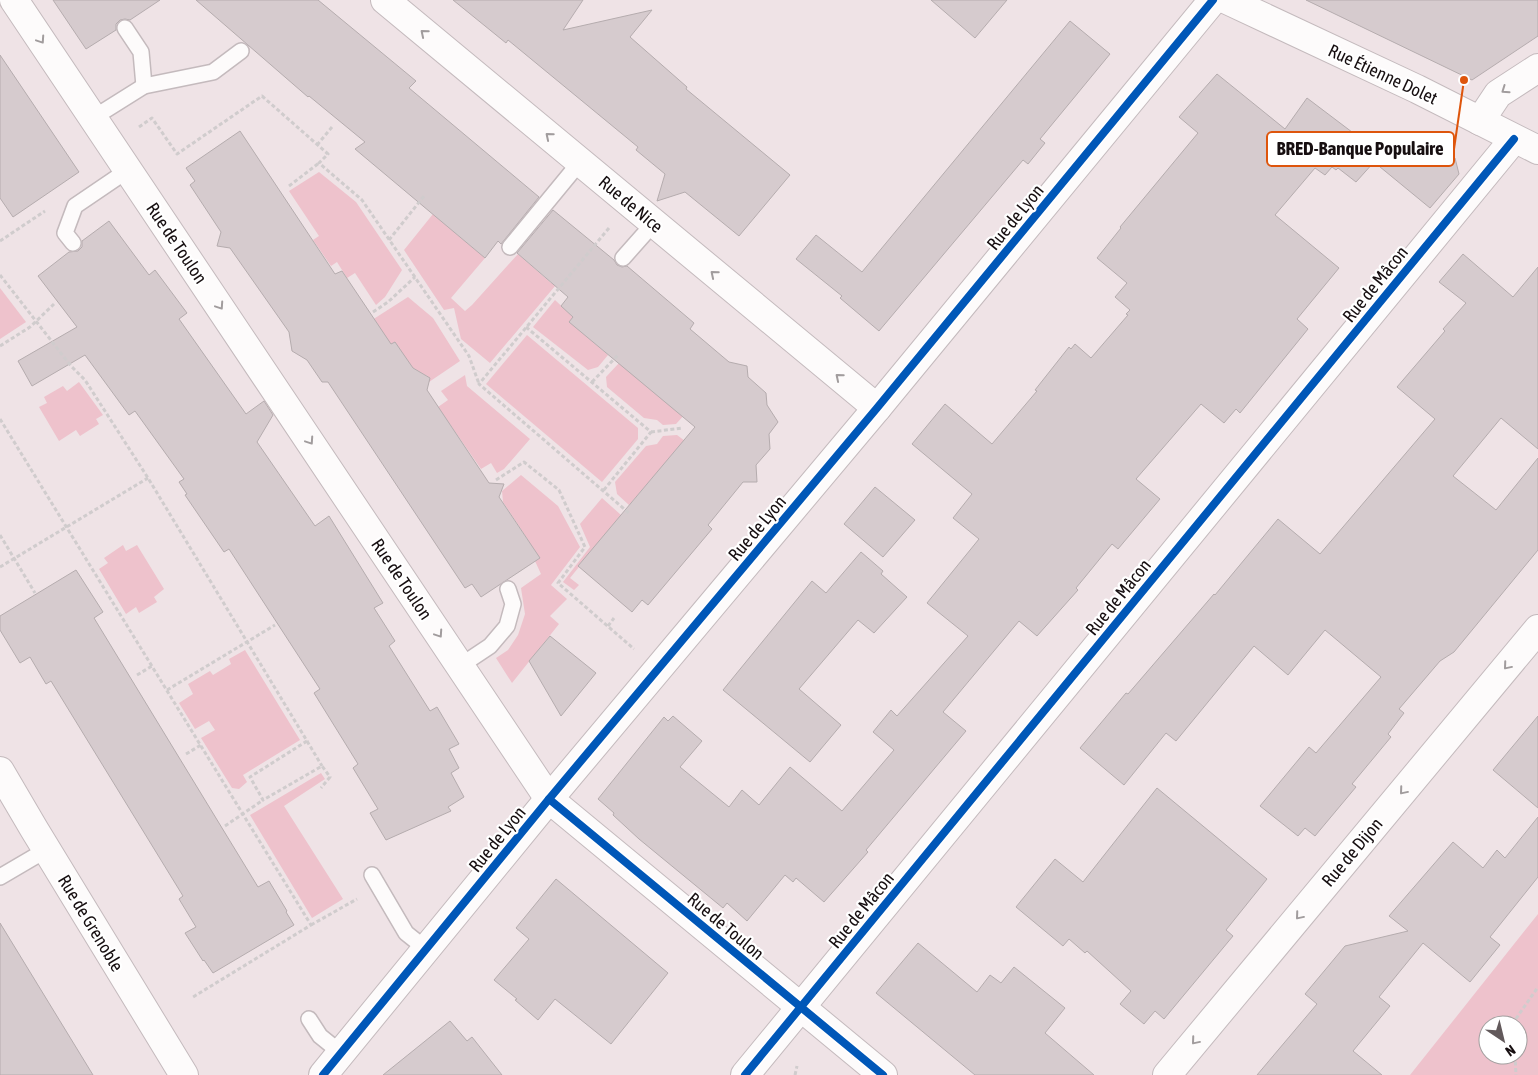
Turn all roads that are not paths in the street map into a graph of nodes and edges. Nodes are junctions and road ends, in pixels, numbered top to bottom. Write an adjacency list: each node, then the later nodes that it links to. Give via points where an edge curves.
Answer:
1 (14, 0): 9 (street, Rue de Toulon, one-way to 9)
2 (385, 0): 12 (street, Rue de Nice, one-way to 2)
3 (1213, 0): 18 (street, Rue de Lyon)
4 (1227, 0): 10 (street, Rue Étienne Dolet)
5 (125, 28): 8 (lane, via 141,52)
6 (240, 51): 8 (lane, via 213,72)
7 (1538, 68): 10 (street, one-way to 10, via 1498,94)
8 (144, 86): 9 (lane)
9 (93, 118): 13 (street, Rue de Toulon)
10 (1480, 121): 11 (street, Rue Étienne Dolet)
11 (1526, 144): 28 (street, Rue de Mâcon)
12 (580, 162): 14 (street, Rue de Nice); 16 (lane)
13 (128, 170): 15 (lane, via 75,206 66,233); 21 (street, Rue de Toulon, one-way to 21)
14 (654, 223): 17 (lane); 18 (street, Rue de Nice, one-way to 14)
15 (73, 244)
16 (510, 247)
17 (623, 258)
18 (877, 408): 23 (street, Rue de Lyon)
19 (508, 589): 21 (lane, via 513,604 507,626 490,646)
20 (1538, 629): 35 (street, Rue de Dijon, one-way to 35)
21 (460, 666): 23 (street, Rue de Toulon)
22 (0, 771): 24 (street, Rue de Grenoble)
23 (549, 799): 27 (street, Rue de Lyon); 28 (street, Rue de Toulon)
24 (46, 850): 26 (lane); 31 (street, Rue de Grenoble)
25 (372, 875): 27 (lane, via 406,933)
26 (0, 878)
27 (426, 949): 30 (street, Rue de Lyon)
28 (801, 1008): 33 (street, Rue de Mâcon); 34 (street, Rue de Toulon)
29 (309, 1019): 30 (lane, via 320,1036)
30 (341, 1053): 32 (street, Rue de Lyon)
31 (184, 1075)
32 (323, 1075)
33 (745, 1075)
34 (883, 1075)
35 (1167, 1075)

